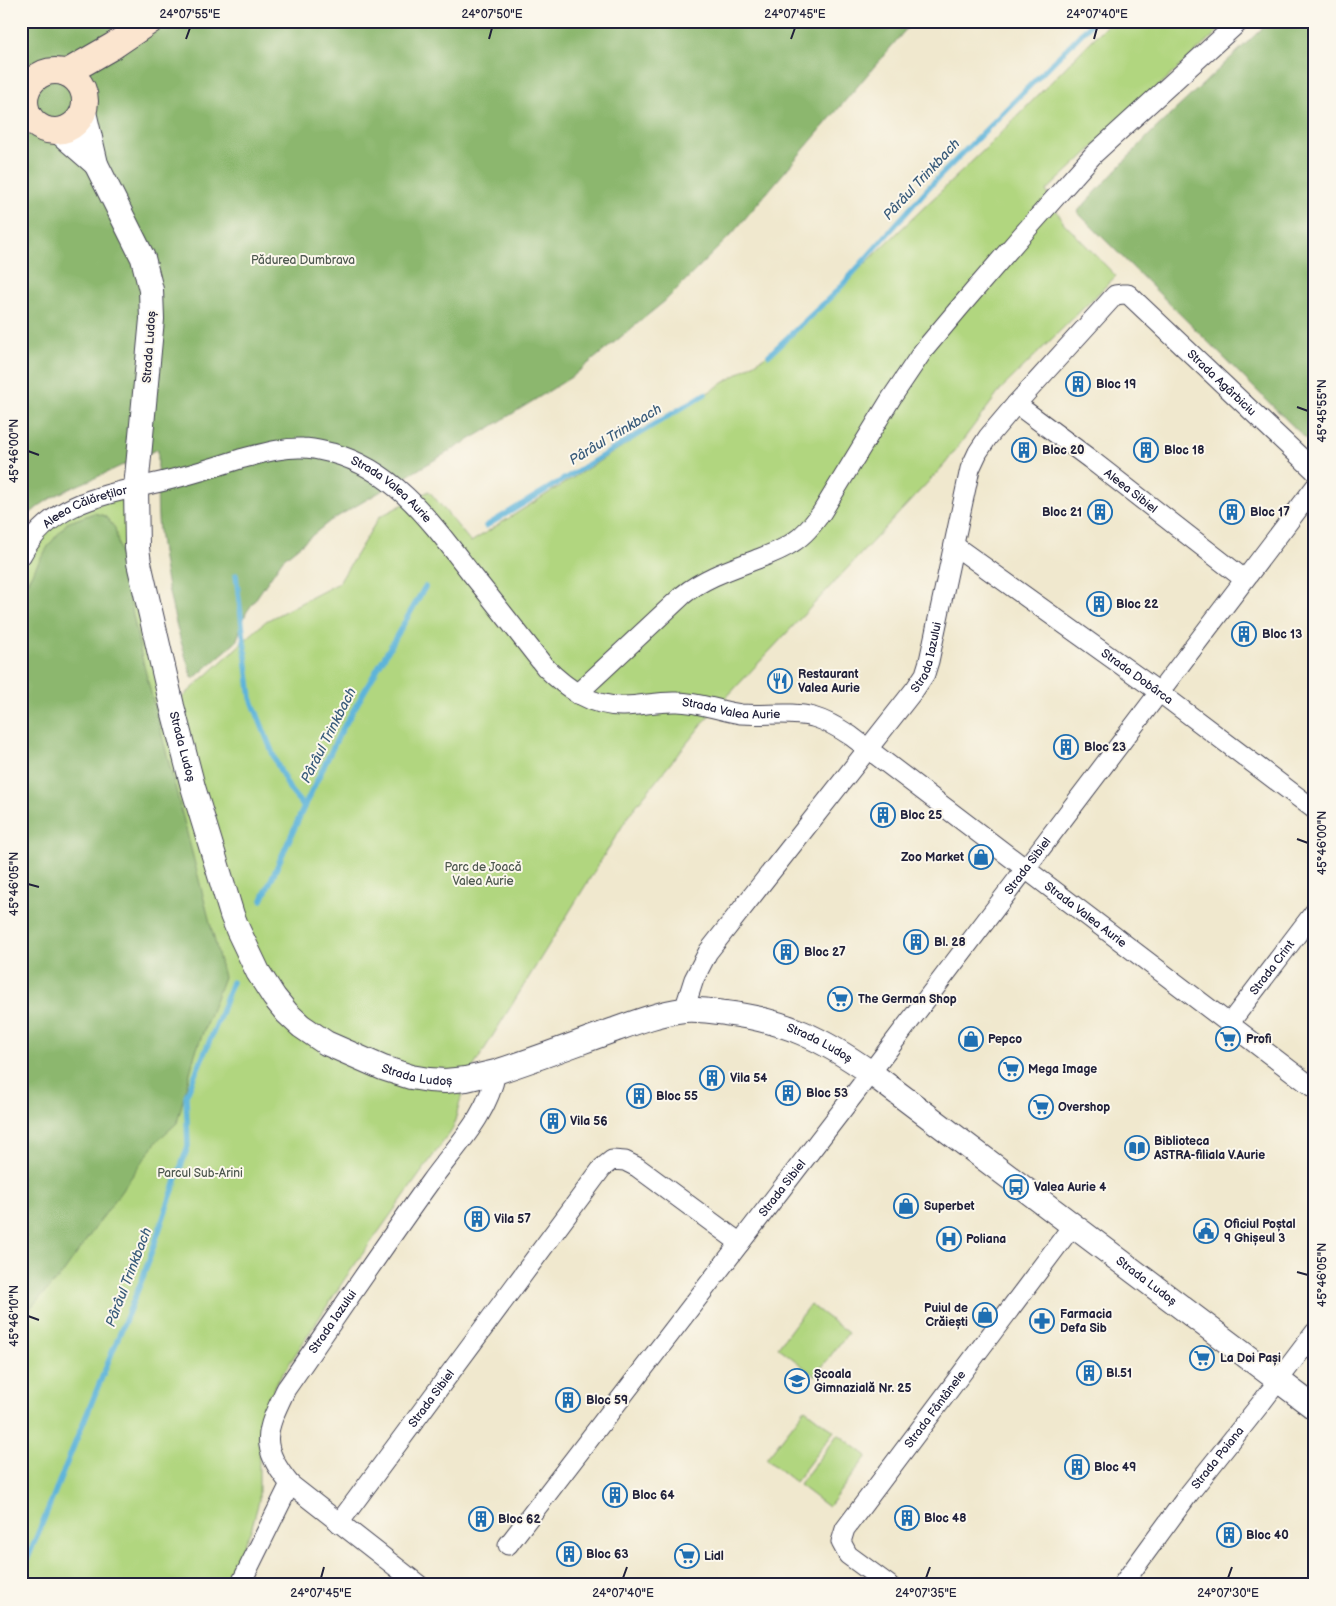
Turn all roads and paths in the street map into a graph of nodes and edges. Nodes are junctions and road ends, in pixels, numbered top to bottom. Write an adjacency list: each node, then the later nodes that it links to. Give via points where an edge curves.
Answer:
1 (150, 21): 3 (main road)
2 (1240, 21): 17 (street, via 1094,154 978,285 918,358 813,525 792,544 694,586)
3 (113, 46): 4 (main road); 5 (main road)
4 (66, 72): 5 (main road, via 80,83); 6 (main road, via 50,71 34,78 29,85)
5 (84, 102): 6 (main road, via 74,126); 7 (street, Strada Ludoș)
6 (32, 118): 7 (street, Strada Ludoș)
7 (96, 164): 12 (street, Strada Ludoș, via 143,258 151,290 152,319)
8 (1128, 294): 9 (street, Strada Iazului, via 1115,296); 10 (street, Strada Agârbiciu)
9 (1016, 404): 13 (street, Strada Iazului, via 988,437 970,469); 15 (street, Aleea Sibiel)
10 (1315, 471)
11 (1315, 487): 15 (street, Strada Sibiel)
12 (136, 488): 14 (street, Aleea Călăreților, via 82,502 58,514 33,537); 17 (street, Strada Valea Aurie, via 284,449 309,448 368,467 410,499 545,666); 24 (street, Strada Ludoș, via 139,563 172,706 232,915 264,982 301,1026 333,1047 376,1065 429,1080 466,1079)
13 (955, 546): 16 (street, Strada Dobârca); 18 (street, Strada Iazului, via 925,674)
14 (21, 556)
15 (1244, 579): 16 (street, Strada Sibiel)
16 (1159, 692): 19 (street, Strada Dobârca); 20 (street, Strada Sibiel)
17 (577, 694): 18 (street, Strada Valea Aurie, via 612,706 697,703 739,714 813,717 834,725)
18 (868, 749): 20 (street, Strada Valea Aurie); 22 (street, Strada Iazului, via 708,952 694,979)
19 (1315, 810)
20 (1026, 870): 23 (street, Strada Valea Aurie); 25 (street, Strada Sibiel)
21 (1315, 911): 23 (street, Strada Crint)
22 (684, 1010): 24 (street, Strada Ludoș, via 639,1021); 25 (street, Strada Ludoș, via 715,1011 775,1022 819,1040)
23 (1228, 1024): 26 (street, Strada Valea Aurie)
24 (496, 1072): 32 (street, Strada Iazului, via 483,1111 286,1389 272,1419 268,1440 274,1463)
25 (871, 1073): 27 (street, Strada Ludoș); 28 (street, Strada Sibiel)
26 (1315, 1089)
27 (1073, 1225): 30 (street, Strada Ludoș); 37 (street, Strada Fântânele, via 844,1529 841,1542 848,1555)
28 (740, 1243): 33 (street, Strada Sibiel, via 637,1167 625,1161 612,1160 602,1168); 34 (street, Strada Sibiel)
29 (1315, 1332): 30 (street, Strada Poiana)
30 (1279, 1380): 31 (street, Strada Ludoș); 38 (street, Strada Poiana)
31 (1315, 1408)
32 (290, 1484): 33 (street, Strada Iazului); 35 (street)
33 (339, 1523): 36 (street, Strada Iazului)
34 (508, 1544)
35 (240, 1585)
36 (419, 1585)
37 (890, 1585)
38 (1122, 1585)

